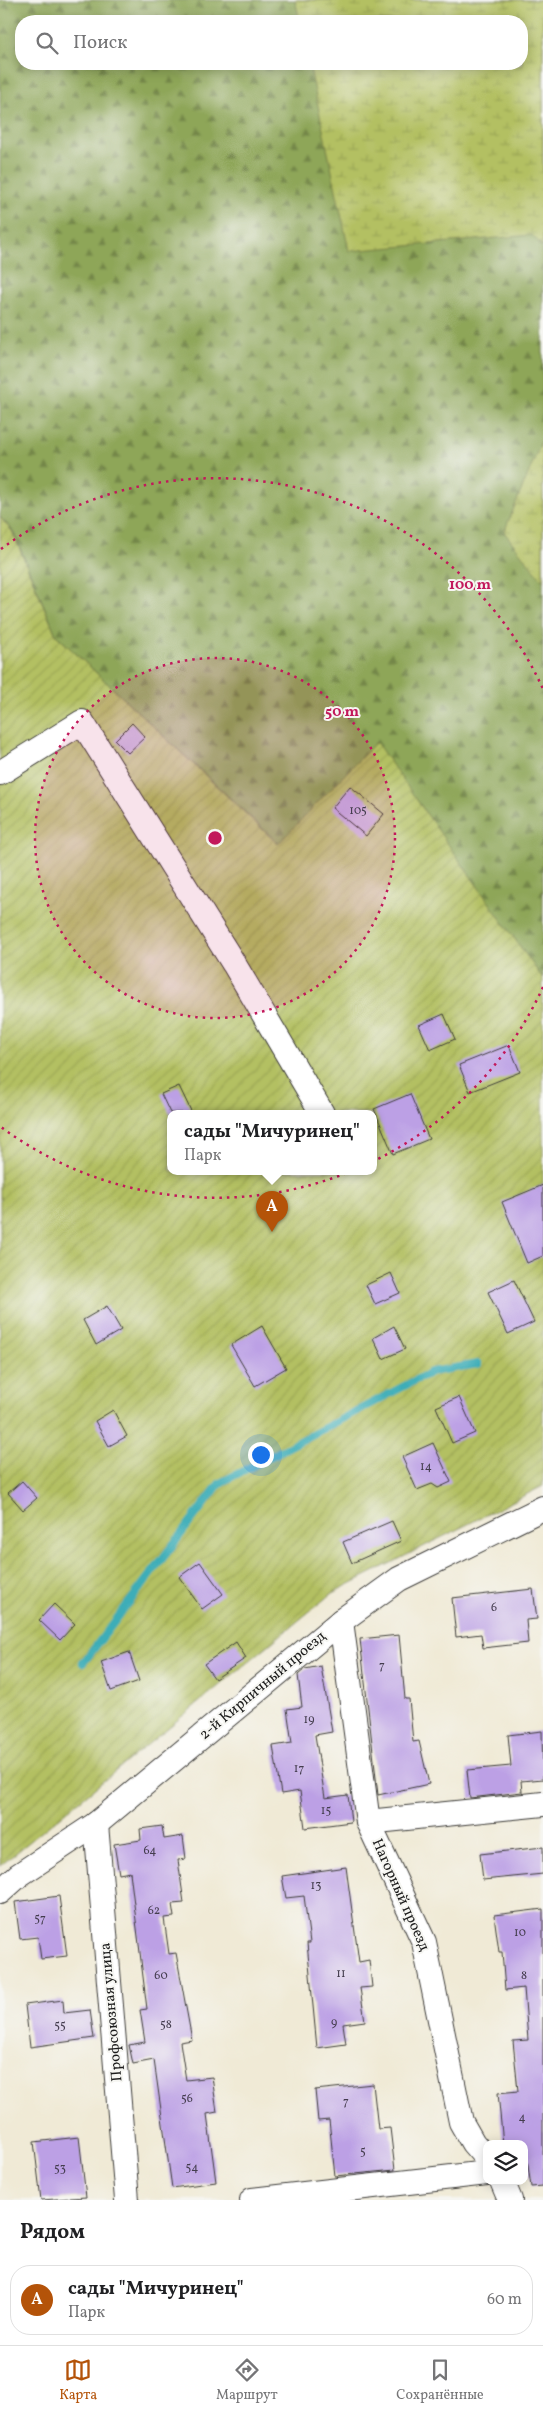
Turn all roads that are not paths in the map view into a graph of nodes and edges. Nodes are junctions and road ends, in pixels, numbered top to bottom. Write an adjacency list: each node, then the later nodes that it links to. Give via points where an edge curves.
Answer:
1 (0, 773): 2 (street, via 82,722 234,964)
2 (320, 1110)
3 (543, 1508): 4 (street, 2-й Кирпичный проезд, via 399,1579)
4 (341, 1621): 6 (street, Нагорный проезд); 7 (street, 2-й Кирпичный проезд)
5 (543, 1804): 6 (street)
6 (368, 1822): 9 (street, Нагорный проезд, via 424,1942 461,2122)
7 (96, 1824): 8 (street, 2-й Кирпичный проезд); 12 (street, Профсоюзная улица)
8 (0, 1892)
9 (483, 2154)
10 (483, 2173): 13 (street)
11 (504, 2185): 14 (street)
12 (128, 2200)
13 (252, 2200)
14 (510, 2200)

